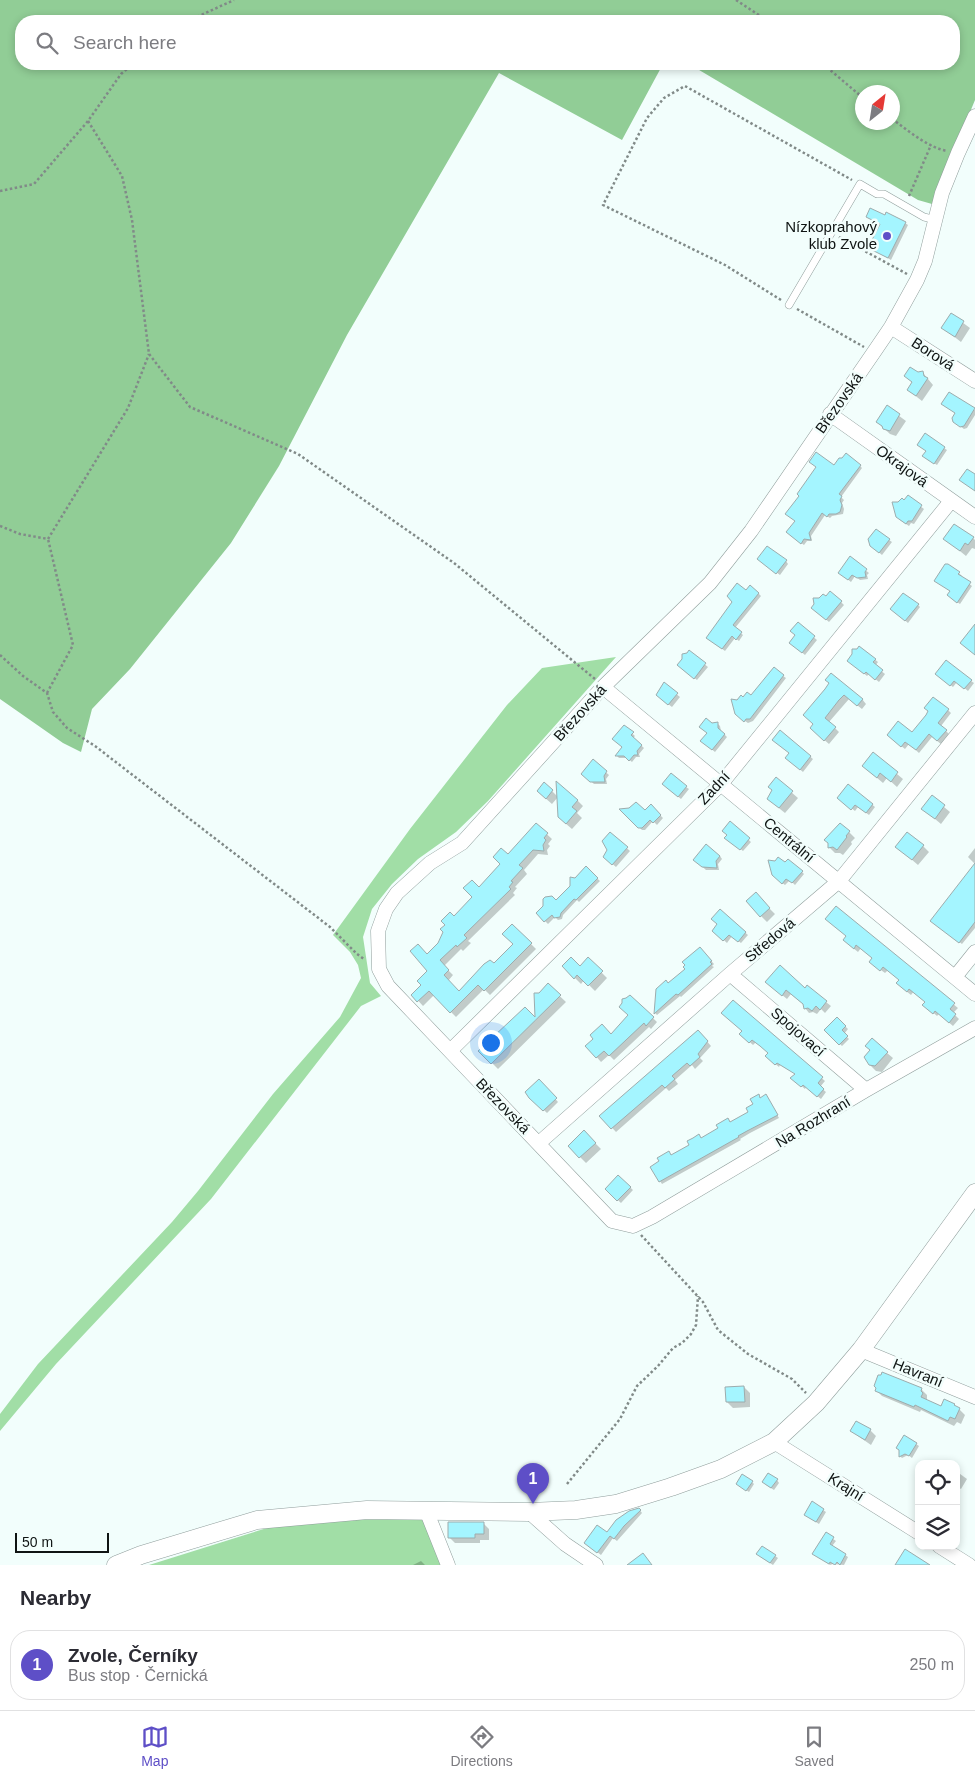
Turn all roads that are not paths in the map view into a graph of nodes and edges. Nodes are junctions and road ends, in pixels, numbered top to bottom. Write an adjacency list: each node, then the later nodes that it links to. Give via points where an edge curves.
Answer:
1 (975, 116): 2 (street, Březovská, via 942,193)
2 (936, 220): 3 (lane, via 860,184); 4 (street, Březovská, via 925,261)
3 (789, 305)
4 (891, 327): 5 (street, Borová); 6 (street, Březovská)
5 (975, 381)
6 (830, 414): 7 (street, Okrajová); 9 (street, Březovská, via 751,531 710,583)
7 (951, 501): 8 (street, Okrajová); 11 (street, Zadní)
8 (975, 517)
9 (604, 687): 11 (street, Centrální); 18 (street, Březovská, via 462,843 430,864 397,893 386,909 378,931 379,969 388,986)
10 (975, 713): 12 (street, Středová)
11 (720, 784): 12 (street, Centrální); 18 (street, Zadní)
12 (839, 881): 14 (street, Středová); 15 (street, Centrální)
13 (975, 952): 15 (street)
14 (730, 974): 19 (street, Spojovací); 20 (street, Středová)
15 (956, 977): 16 (street, Centrální)
16 (975, 994)
17 (975, 1028): 19 (street, Na Rozhraní)
18 (450, 1051): 20 (street, Březovská)
19 (866, 1090): 22 (street, Na Rozhraní)
20 (539, 1143): 22 (street, Březovská, via 612,1221)
21 (975, 1193): 23 (street)
22 (633, 1226)
23 (861, 1350): 24 (street, Havraní); 25 (street, via 816,1403)
24 (975, 1397)
25 (774, 1442): 27 (street, via 720,1469 616,1504); 28 (street, Krajní)
26 (426, 1510): 27 (street); 30 (street, via 367,1510 258,1520); 31 (street)
27 (529, 1512): 32 (street, via 565,1544)
28 (915, 1530)
29 (945, 1550): 33 (street)
30 (116, 1565)
31 (448, 1565)
32 (596, 1565)
33 (969, 1565)

